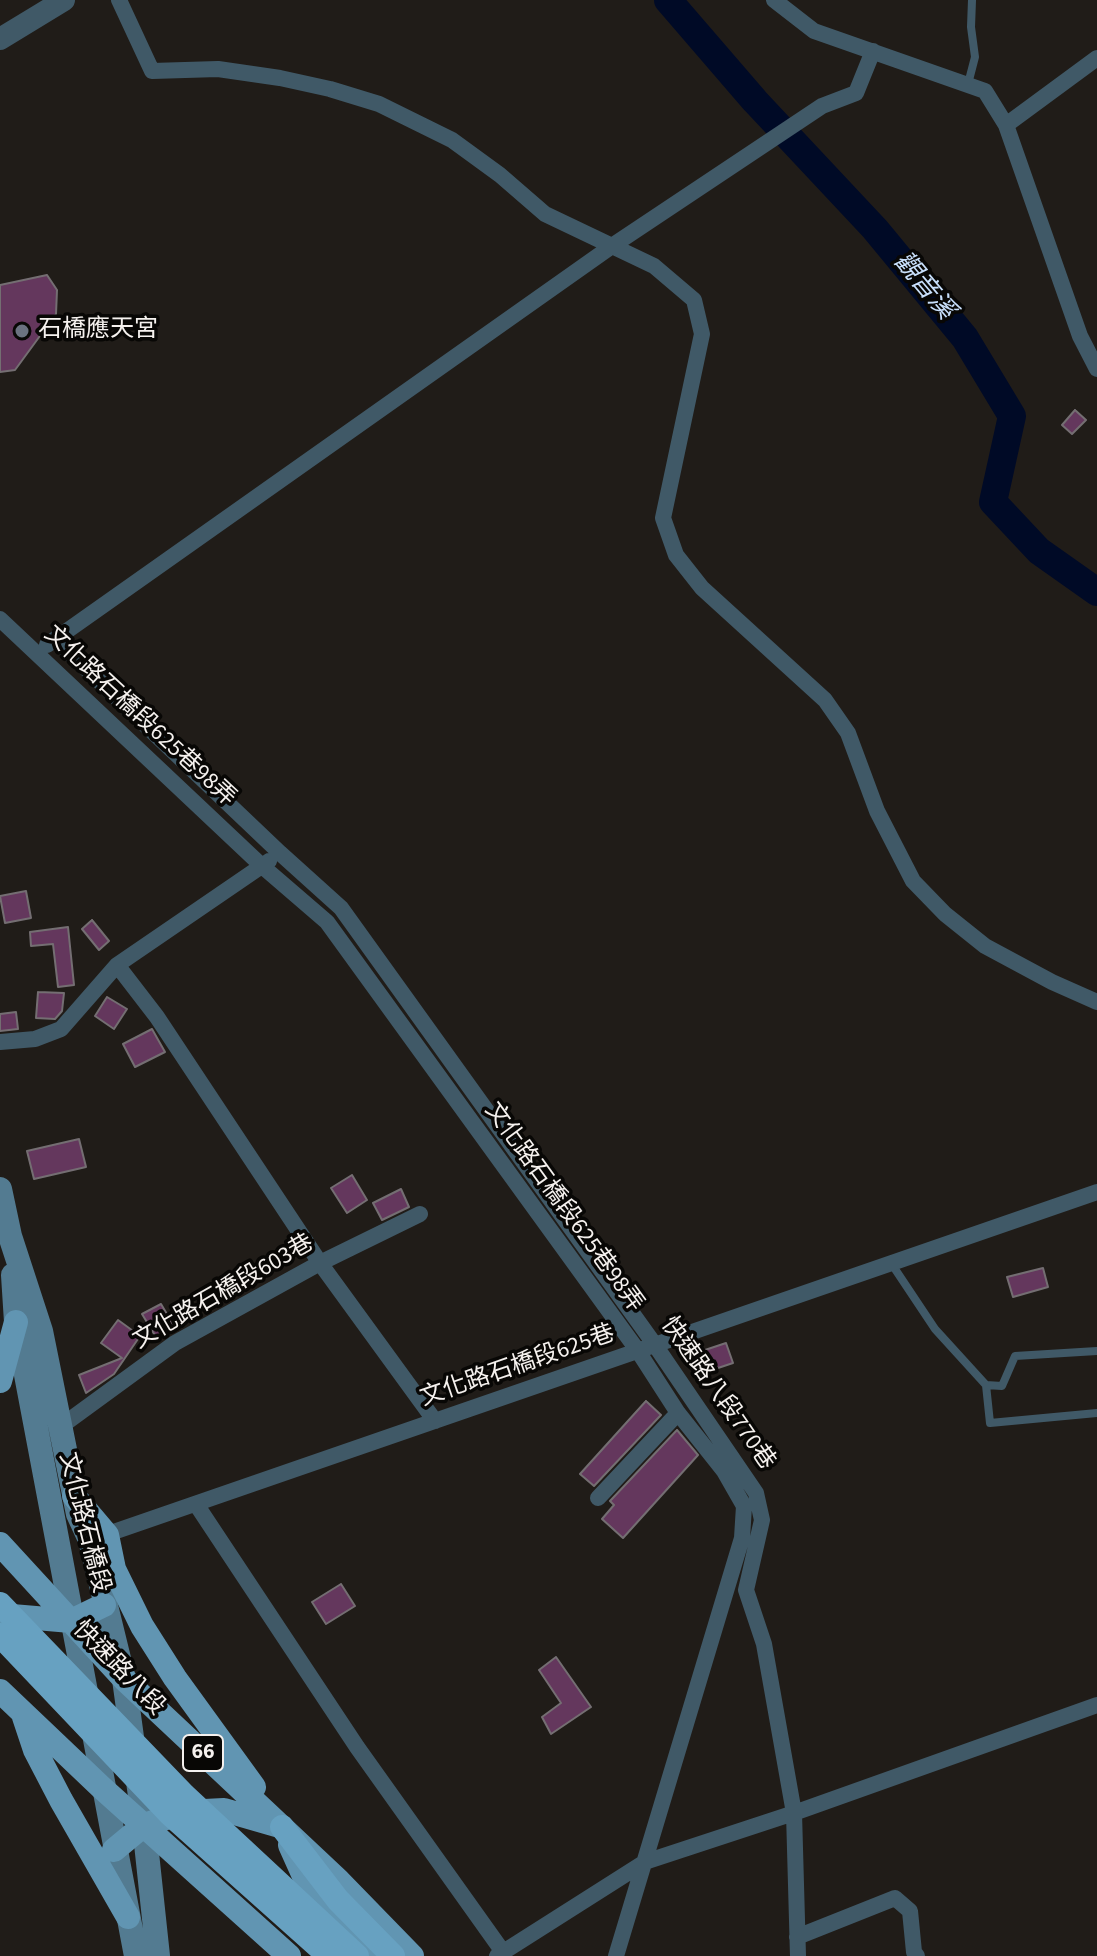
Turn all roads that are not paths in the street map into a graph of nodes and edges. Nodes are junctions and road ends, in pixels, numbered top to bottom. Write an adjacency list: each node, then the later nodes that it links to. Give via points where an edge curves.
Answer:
1 (64, 0): 5 (street)
2 (119, 0): 10 (street, via 152,71 218,69 280,78 379,104 452,140 545,214)
3 (774, 0): 6 (street, via 814,31)
4 (972, 0): 8 (lane, via 975,57)
5 (0, 39)
6 (873, 51): 8 (street); 10 (street, via 856,93 822,106)
7 (1097, 58): 9 (street)
8 (968, 84): 9 (street, via 985,91)
9 (1006, 125): 11 (street, via 1080,336)
10 (612, 246): 13 (street); 18 (street, via 674,280 694,300 702,334 663,518 676,555 702,588 825,700 848,733 877,811 913,881 985,946)
11 (1097, 369)
12 (0, 619): 14 (street, 文化路石橋段625巷98弄)
13 (55, 639): 14 (street); 15 (street, 快速路八段770巷)
14 (36, 653): 16 (street, 文化路石橋段625巷98弄)
15 (280, 853): 16 (street); 27 (street, 快速路八段770巷, via 341,908)
16 (262, 866): 17 (street); 28 (street, 文化路石橋段625巷98弄, via 327,922)
17 (117, 965): 19 (street, via 61,1029 35,1039); 24 (street)
18 (1097, 1002)
19 (0, 1042)
20 (0, 1189): 23 (main road, 文化路石橋段)
21 (1097, 1192): 25 (street, 文化路石橋段625巷)
22 (420, 1214): 24 (street, 文化路石橋段603巷)
23 (7, 1249): 26 (main road, 文化路石橋段); 35 (main road, 文化路石橋段, via 41,1331)
24 (320, 1263): 34 (street); 35 (street, 文化路石橋段603巷, via 175,1343)
25 (891, 1263): 27 (street, 文化路石橋段625巷); 31 (lane, via 935,1329)
26 (16, 1322): 30 (main road); 43 (main road, 文化路石橋段)
27 (655, 1345): 28 (street, 文化路石橋段625巷); 50 (street, 快速路八段770巷, via 756,1493 762,1520 746,1590 764,1644)
28 (638, 1351): 32 (street, 文化路石橋段625巷98弄); 34 (street, 文化路石橋段625巷)
29 (1097, 1351): 31 (lane, via 1015,1356 1002,1386)
30 (0, 1381)
31 (986, 1385): 33 (lane, via 990,1423)
32 (678, 1413): 36 (street); 54 (street, 文化路石橋段625巷98弄, via 744,1506 742,1538)
33 (1097, 1413)
34 (435, 1421): 37 (street, 文化路石橋段625巷)
35 (60, 1427): 38 (main road, 文化路石橋段, via 74,1496)
36 (598, 1498)
37 (196, 1504): 38 (street, 文化路石橋段625巷); 57 (street)
38 (98, 1538): 41 (main road, 文化路石橋段); 52 (main road, via 175,1678)
39 (0, 1544): 43 (main road, 快速路八段 / 66)
40 (0, 1604): 62 (highway, 66, bridge, via 184,1795)
41 (104, 1605): 43 (main road); 45 (main road, 文化路石橋段)
42 (0, 1615): 43 (main road)
43 (71, 1621): 45 (main road, 快速路八段 / 66); 49 (main road, 文化路石橋段)
44 (0, 1635): 61 (highway, bridge, via 170,1814)
45 (124, 1679): 51 (main road, 文化路石橋段); 52 (main road, 快速路八段 / 66)
46 (0, 1691): 48 (main road)
47 (1097, 1705): 50 (street)
48 (23, 1715): 49 (main road); 55 (main road, via 35,1750)
49 (102, 1788): 51 (main road); 53 (main road, 文化路石橋段)
50 (794, 1813): 54 (street); 56 (street, 快速路八段770巷)
51 (144, 1825): 52 (main road, 66, via 185,1812 224,1810); 53 (main road, 66); 59 (main road, 文化路石橋段); 60 (main road)
52 (282, 1827): 63 (main road, 66, via 312,1894); 64 (highway, via 338,1900); 65 (main road, 快速路八段 / 66)
53 (114, 1850): 55 (main road, 文化路石橋段)
54 (645, 1862): 57 (street); 66 (street, 文化路石橋段625巷98弄)
55 (128, 1917): 58 (main road, 文化路石橋段)
56 (797, 1937): 67 (street, 快速路八段770巷); 68 (street, via 895,1898 910,1911)
57 (500, 1954)
58 (136, 1956)
59 (158, 1956)
60 (289, 1956)
61 (329, 1956)
62 (357, 1956)
63 (375, 1956)
64 (393, 1956)
65 (412, 1956)
66 (616, 1956)
67 (798, 1956)
68 (917, 1956)

